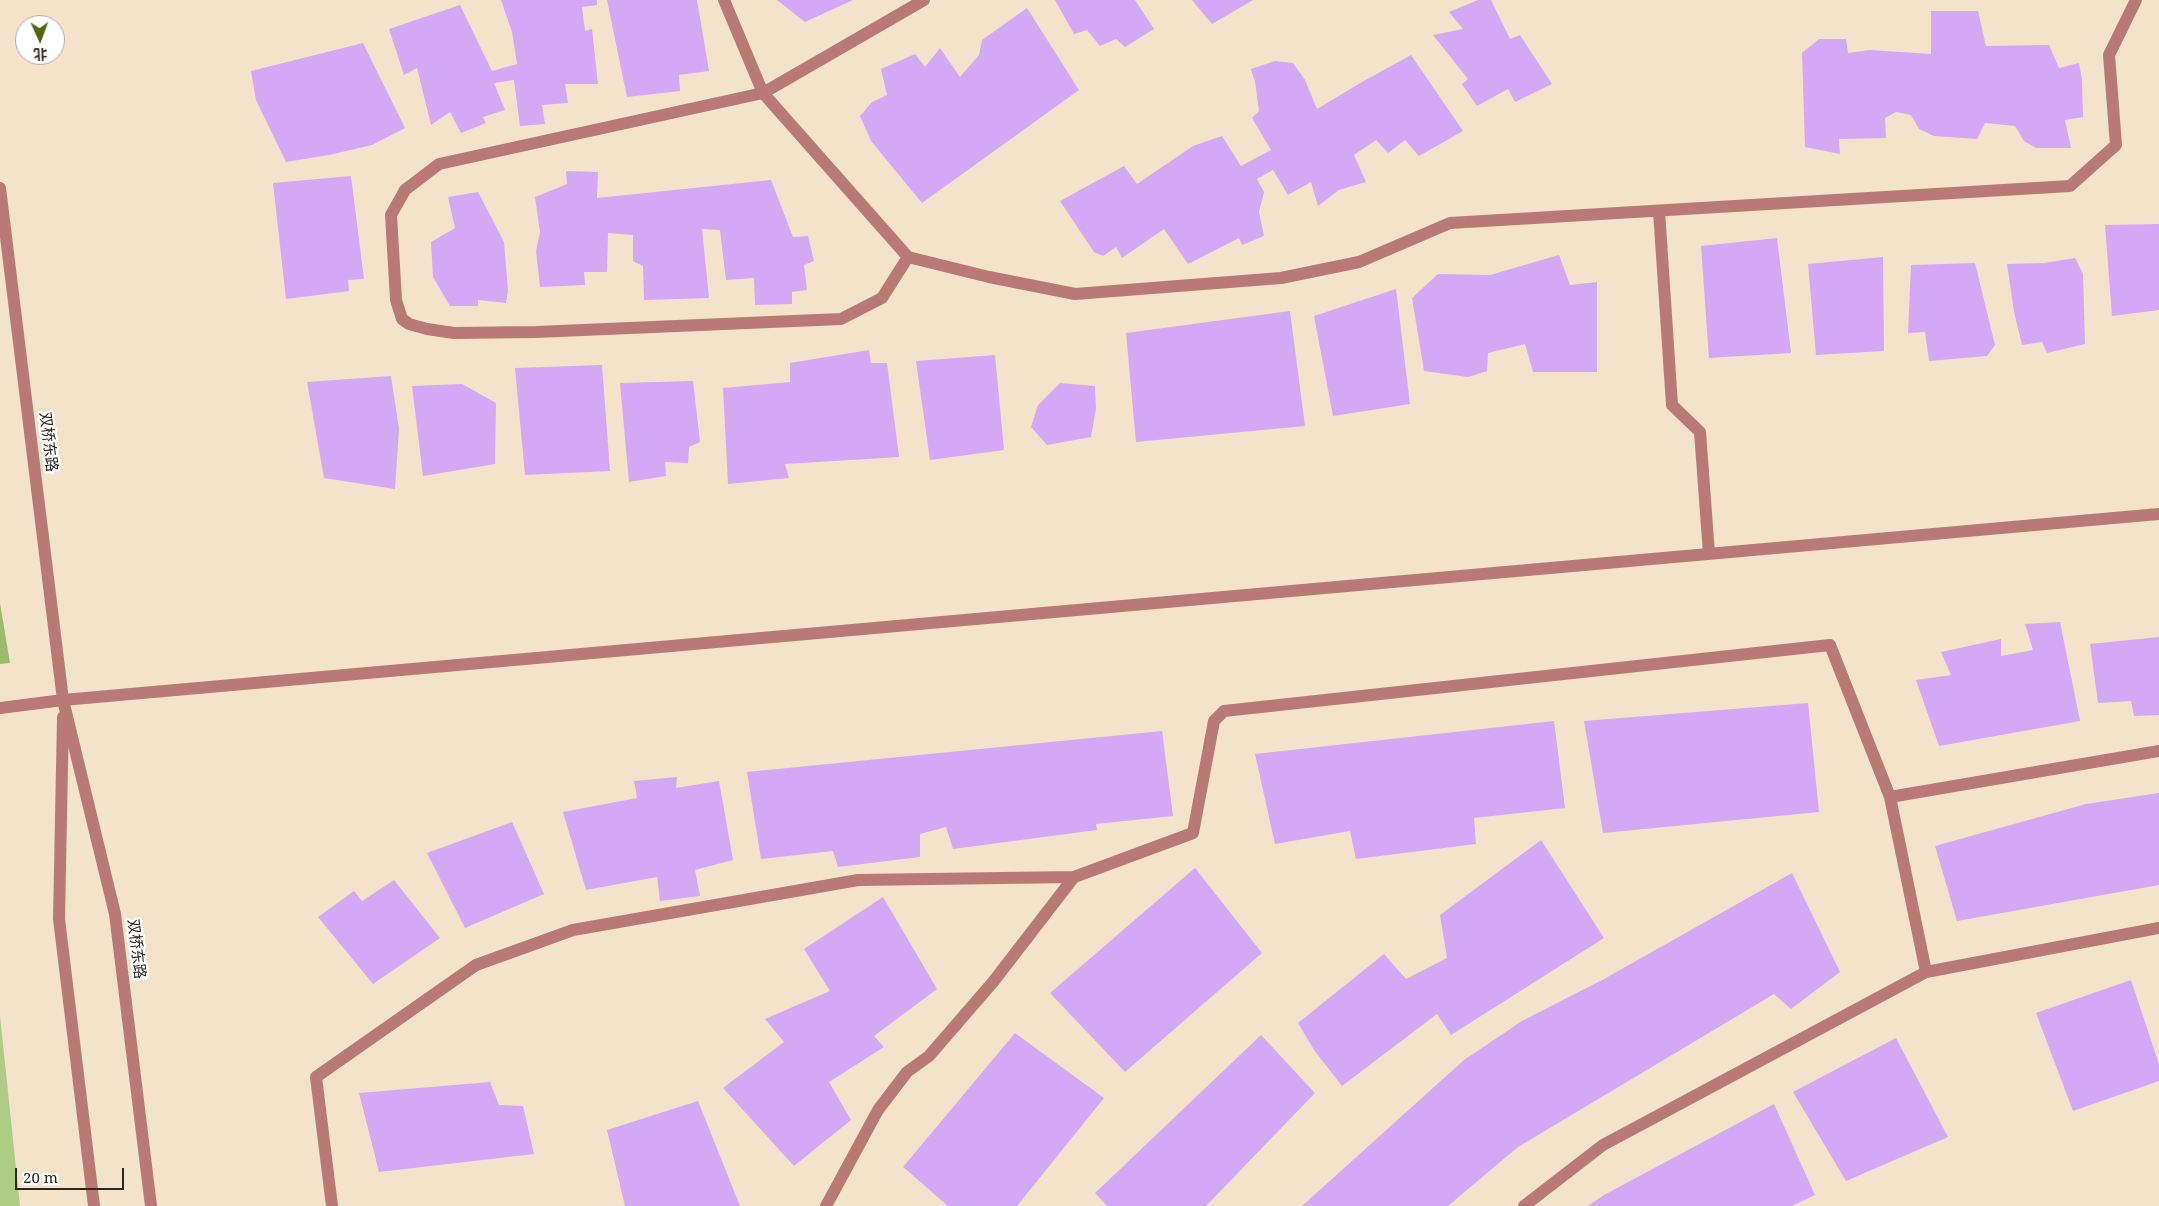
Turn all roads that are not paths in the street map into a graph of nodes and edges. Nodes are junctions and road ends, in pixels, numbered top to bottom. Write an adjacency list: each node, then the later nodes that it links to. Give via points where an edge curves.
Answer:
1 (724, 0): 4 (street)
2 (924, 0): 4 (street)
3 (2136, 0): 6 (street, via 2109,55 2116,145 2070,186)
4 (763, 93): 7 (street); 7 (street, via 438,164 404,190 390,215 396,300 402,319 427,329 454,333 841,319 882,298)
5 (0, 188): 10 (street, 双桥东路)
6 (1658, 211): 7 (street, via 1450,223 1359,262 1281,278 1075,294); 9 (street, via 1672,405 1700,432)
7 (908, 257)
8 (2159, 514): 9 (street)
9 (1709, 554): 10 (street)
10 (63, 700): 11 (street); 17 (street, 双桥东路, via 59,919); 18 (street, 双桥东路, via 115,914)
11 (0, 708)
12 (2159, 751): 13 (street)
13 (1890, 797): 14 (street, via 1830,645 1224,711 1214,721 1193,833); 16 (street)
14 (1074, 877): 19 (street, via 858,880 573,930 476,965 316,1078); 20 (street, via 994,982 929,1056 907,1072 878,1110)
15 (2159, 928): 16 (street)
16 (1926, 972): 21 (street, via 1603,1145)
17 (94, 1206)
18 (151, 1206)
19 (332, 1206)
20 (826, 1206)
21 (1524, 1206)

